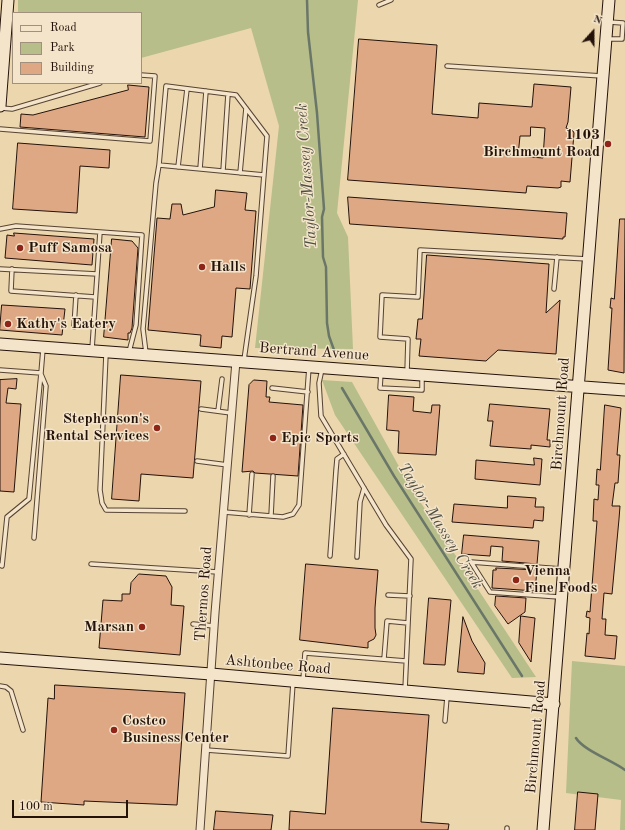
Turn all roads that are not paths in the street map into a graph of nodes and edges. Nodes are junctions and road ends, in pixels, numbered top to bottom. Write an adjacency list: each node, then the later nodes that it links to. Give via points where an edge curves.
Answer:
1 (8, 0): 12 (street)
2 (391, 0): 4 (lane)
3 (610, 0): 7 (street, Birchmount Road)
4 (379, 5)
5 (447, 66): 7 (lane)
6 (142, 75): 14 (lane, via 155,76 150,141)
7 (603, 76): 24 (street, Birchmount Road)
8 (97, 84): 12 (lane, via 12,109)
9 (187, 89): 10 (lane); 15 (lane, via 166,86); 16 (lane)
10 (206, 91): 11 (lane); 17 (lane)
11 (228, 94): 13 (lane, via 236,95); 18 (lane)
12 (0, 107)
13 (246, 108): 19 (lane); 20 (lane, via 267,136)
14 (0, 129)
15 (159, 166): 16 (lane); 37 (lane, via 143,329)
16 (178, 167): 17 (lane)
17 (200, 169): 18 (lane)
18 (223, 171): 19 (lane)
19 (240, 173): 20 (lane)
20 (264, 175): 38 (lane, via 256,276)
21 (0, 229): 22 (lane, via 16,226)
22 (100, 232): 27 (lane); 36 (lane, via 142,235 136,325)
23 (557, 257): 24 (lane); 28 (lane); 44 (lane, via 420,250 418,297 382,295 380,337 408,339)
24 (589, 259): 48 (street, Birchmount Road)
25 (0, 269): 26 (lane)
26 (12, 270): 27 (lane); 29 (lane, via 11,291)
27 (97, 274): 30 (lane)
28 (554, 289)
29 (76, 295): 30 (lane); 31 (lane)
30 (95, 297): 34 (lane)
31 (74, 327)
32 (0, 344): 33 (street, Bertrand Avenue)
33 (44, 347): 34 (street, Bertrand Avenue); 42 (lane)
34 (92, 350): 35 (street, Bertrand Avenue)
35 (106, 351): 36 (street, Bertrand Avenue); 60 (lane, via 100,490 102,503 106,510)
36 (129, 352): 37 (street, Bertrand Avenue)
37 (146, 354): 38 (street, Bertrand Avenue)
38 (240, 361): 39 (street, Bertrand Avenue); 53 (street, Thermos Road)
39 (309, 366): 40 (street, Bertrand Avenue); 50 (lane)
40 (322, 367): 43 (street, Bertrand Avenue); 54 (lane, via 319,383 321,416)
41 (0, 370): 42 (lane)
42 (41, 372): 64 (lane, via 46,386); 68 (lane, via 29,499 7,517 2,566)
43 (381, 372): 44 (street, Bertrand Avenue); 45 (lane, via 380,388 422,390)
44 (407, 374): 45 (street, Bertrand Avenue)
45 (422, 375): 48 (street, Bertrand Avenue)
46 (222, 379): 52 (lane)
47 (272, 388): 50 (lane)
48 (578, 388): 49 (street, Bertrand Avenue); 69 (street, Birchmount Road)
49 (625, 390)
50 (308, 392): 63 (lane, via 299,505 293,514 283,517)
51 (201, 409): 52 (lane)
52 (218, 411): 53 (lane)
53 (232, 413): 56 (street, Thermos Road)
54 (344, 454): 59 (lane); 65 (lane, via 337,460)
55 (197, 461): 56 (lane)
56 (228, 465): 61 (street, Thermos Road)
57 (252, 474): 62 (lane)
58 (273, 476): 63 (lane)
59 (364, 488): 66 (lane, via 360,502); 72 (lane, via 386,525 412,558)
60 (185, 511)
61 (224, 512): 62 (lane); 70 (street, Thermos Road)
62 (249, 514): 63 (lane)
63 (271, 516)
64 (34, 538)
65 (330, 556)
66 (356, 557)
67 (91, 564): 70 (lane)
68 (0, 565)
69 (565, 569): 73 (street, Birchmount Road); 73 (lane, via 471,562 490,592)
70 (219, 572): 76 (street, Thermos Road)
71 (388, 594): 72 (lane)
72 (410, 596): 74 (lane)
73 (562, 598): 85 (street, Birchmount Road)
74 (408, 623): 78 (lane, via 387,621); 79 (lane)
75 (193, 624): 76 (lane)
76 (215, 626): 80 (street, Thermos Road)
77 (0, 658): 80 (street, Ashtonbee Road)
78 (384, 659): 79 (lane); 81 (lane, via 305,653)
79 (406, 661): 83 (lane)
80 (211, 674): 81 (street, Ashtonbee Road); 88 (street, Thermos Road)
81 (298, 682): 83 (street, Ashtonbee Road); 88 (lane, via 288,756)
82 (0, 686): 87 (lane, via 11,691)
83 (405, 691): 84 (street, Ashtonbee Road)
84 (447, 694): 85 (street, Ashtonbee Road); 86 (lane)
85 (554, 704): 90 (street, Birchmount Road)
86 (445, 721)
87 (23, 730)
88 (206, 750): 89 (street, Thermos Road)
89 (200, 830)
90 (543, 830)

